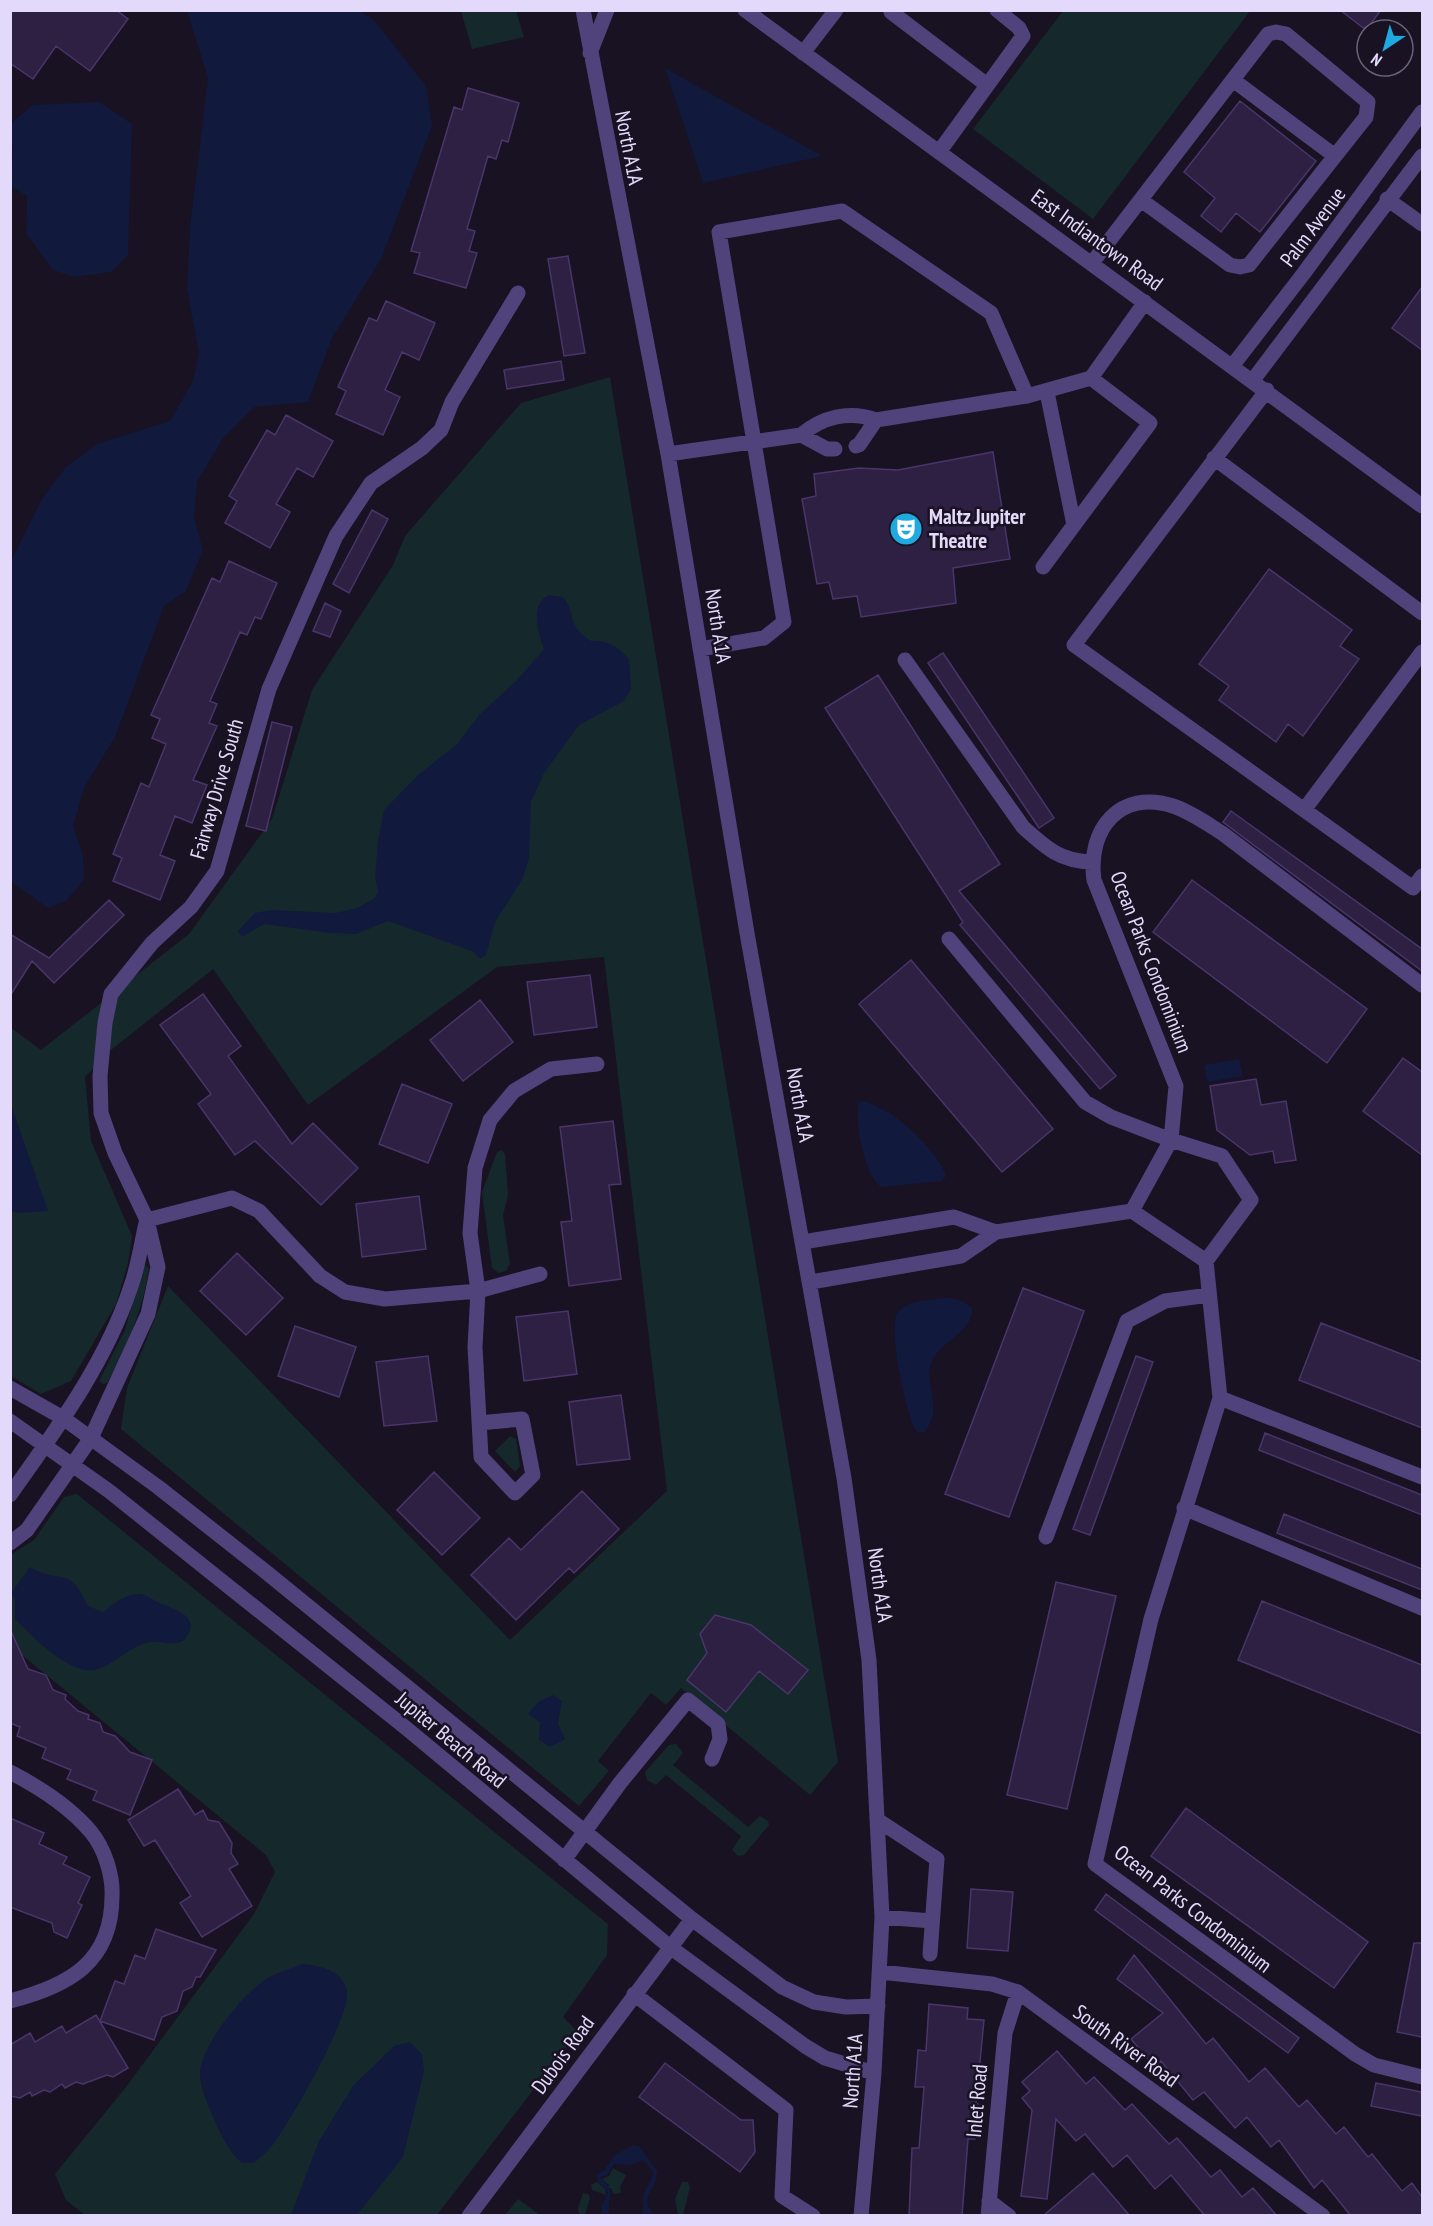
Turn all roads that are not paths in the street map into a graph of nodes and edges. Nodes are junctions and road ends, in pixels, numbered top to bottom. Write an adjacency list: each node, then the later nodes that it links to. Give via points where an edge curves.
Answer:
1 (583, 10): 7 (street, North A1A)
2 (607, 10): 7 (street)
3 (745, 10): 8 (street, East Indiantown Road)
4 (836, 10): 8 (street)
5 (997, 10): 10 (street, via 1023,36)
6 (891, 12): 10 (street)
7 (590, 53): 32 (street, North A1A)
8 (803, 53): 12 (street, East Indiantown Road)
9 (1233, 80): 13 (street); 13 (street, via 1268,34 1286,34 1368,102 1366,117); 16 (street)
10 (987, 85): 12 (street)
11 (1422, 112): 21 (street, Palm Avenue)
12 (939, 152): 18 (street, East Indiantown Road)
13 (1335, 156): 16 (street, via 1249,265 1230,265)
14 (1422, 156): 15 (street, Palm Avenue)
15 (1387, 199): 17 (street); 23 (street, Palm Avenue)
16 (1141, 200): 18 (street)
17 (1422, 224)
18 (1092, 263): 20 (street, East Indiantown Road)
19 (518, 293): 49 (street, Fairway Drive South, via 452,402 441,430 422,448 370,483 336,536 269,689 217,872 111,994 100,1076 101,1113)
20 (1145, 302): 21 (street, East Indiantown Road); 22 (street)
21 (1233, 365): 23 (street, East Indiantown Road)
22 (1091, 378): 25 (street); 35 (street, via 1150,423)
23 (1253, 380): 24 (street, East Indiantown Road)
24 (1267, 390): 33 (street); 34 (street, East Indiantown Road)
25 (1047, 392): 26 (street); 35 (street)
26 (1027, 396): 27 (street); 29 (street, via 991,313 842,211 719,232)
27 (876, 420): 28 (street, via 860,414 817,421); 30 (street)
28 (801, 435): 29 (street); 31 (street, via 827,449)
29 (756, 441): 32 (street); 38 (street, via 783,622 765,638)
30 (856, 446)
31 (835, 449)
32 (668, 454): 38 (street, North A1A)
33 (1214, 458): 37 (street); 41 (street, via 1074,645)
34 (1422, 506)
35 (1074, 525): 36 (street)
36 (1043, 567)
37 (1422, 613)
38 (700, 649): 51 (street, North A1A)
39 (1422, 652): 41 (street)
40 (905, 660): 42 (street, via 1023,827 1045,848 1071,861)
41 (1304, 810): 43 (street, via 1413,888)
42 (1092, 862): 45 (street, Ocean Parks Condominium, via 1100,832 1110,816 1137,802 1171,806 1222,832); 47 (street, Ocean Parks Condominium, via 1094,880 1176,1086)
43 (1422, 876)
44 (949, 939): 47 (street, via 1085,1102)
45 (1422, 985)
46 (597, 1064): 55 (street, via 551,1069 514,1091 490,1120 475,1168 470,1233)
47 (1171, 1140): 48 (street, Ocean Parks Condominium); 52 (street, via 1222,1156 1251,1200)
48 (1132, 1211): 50 (street); 52 (street)
49 (147, 1220): 55 (street, via 232,1198 259,1211 320,1276 345,1292 385,1299); 59 (street, via 131,1288 111,1337); 62 (street, Fairway Drive South, via 158,1267 148,1314)
50 (996, 1232): 51 (street, via 954,1217); 54 (street, via 962,1256)
51 (803, 1242): 54 (street, North A1A)
52 (1206, 1261): 56 (street, Ocean Parks Condominium)
53 (540, 1274): 55 (street)
54 (811, 1282): 73 (street, North A1A, via 869,1660)
55 (478, 1291): 61 (street, via 475,1347)
56 (1209, 1295): 58 (street, Ocean Parks Condominium); 68 (street, via 1166,1301 1127,1321)
57 (10, 1388): 59 (street, Jupiter Beach Road)
58 (1220, 1398): 65 (street); 67 (street, Ocean Parks Condominium)
59 (63, 1418): 62 (street, Jupiter Beach Road); 63 (street)
60 (10, 1421): 63 (street, Jupiter Beach Road)
61 (479, 1423): 61 (street, via 481,1457 515,1492 533,1475 522,1419)
62 (91, 1438): 64 (street, Fairway Drive South); 74 (street, Jupiter Beach Road, via 266,1572)
63 (46, 1445): 64 (street, Jupiter Beach Road); 66 (street)
64 (73, 1465): 69 (street, Fairway Drive South, via 27,1530); 75 (street, Jupiter Beach Road)
65 (1422, 1477)
66 (10, 1495)
67 (1184, 1508): 70 (street); 87 (street, Ocean Parks Condominium, via 1151,1619 1095,1864 1355,2054 1374,2065)
68 (1046, 1537)
69 (10, 1543)
70 (1422, 1608)
71 (712, 1759): 74 (street, via 720,1739 718,1724 688,1700)
72 (10, 1772): 84 (street, via 34,1785 92,1833 112,1885 110,1923 95,1957 47,1992)
73 (879, 1821): 76 (street, North A1A); 78 (street, via 937,1859)
74 (584, 1831): 75 (street); 77 (street, Jupiter Beach Road)
75 (564, 1860): 79 (street, Jupiter Beach Road)
76 (882, 1917): 78 (street); 81 (street, North A1A)
77 (692, 1919): 79 (street, Dubois Road); 85 (street, Jupiter Beach Road, via 782,1987 814,2002)
78 (932, 1921): 80 (street)
79 (670, 1947): 83 (street, Dubois Road); 86 (street, Jupiter Beach Road, via 805,2046 825,2058)
80 (930, 1954)
81 (880, 1972): 82 (street, South River Road, via 992,1984); 85 (street, North A1A)
82 (1018, 1992): 88 (street, Inlet Road, via 1005,2032); 93 (street, South River Road)
83 (634, 1994): 89 (street, Dubois Road); 90 (street, via 786,2110 782,2196)
84 (10, 2001)
85 (878, 2006): 86 (street, North A1A)
86 (874, 2073): 91 (street, North A1A)
87 (1422, 2077)
88 (989, 2208): 92 (street)
89 (469, 2216)
90 (813, 2216)
91 (861, 2216)
92 (1009, 2216)
93 (1323, 2216)

